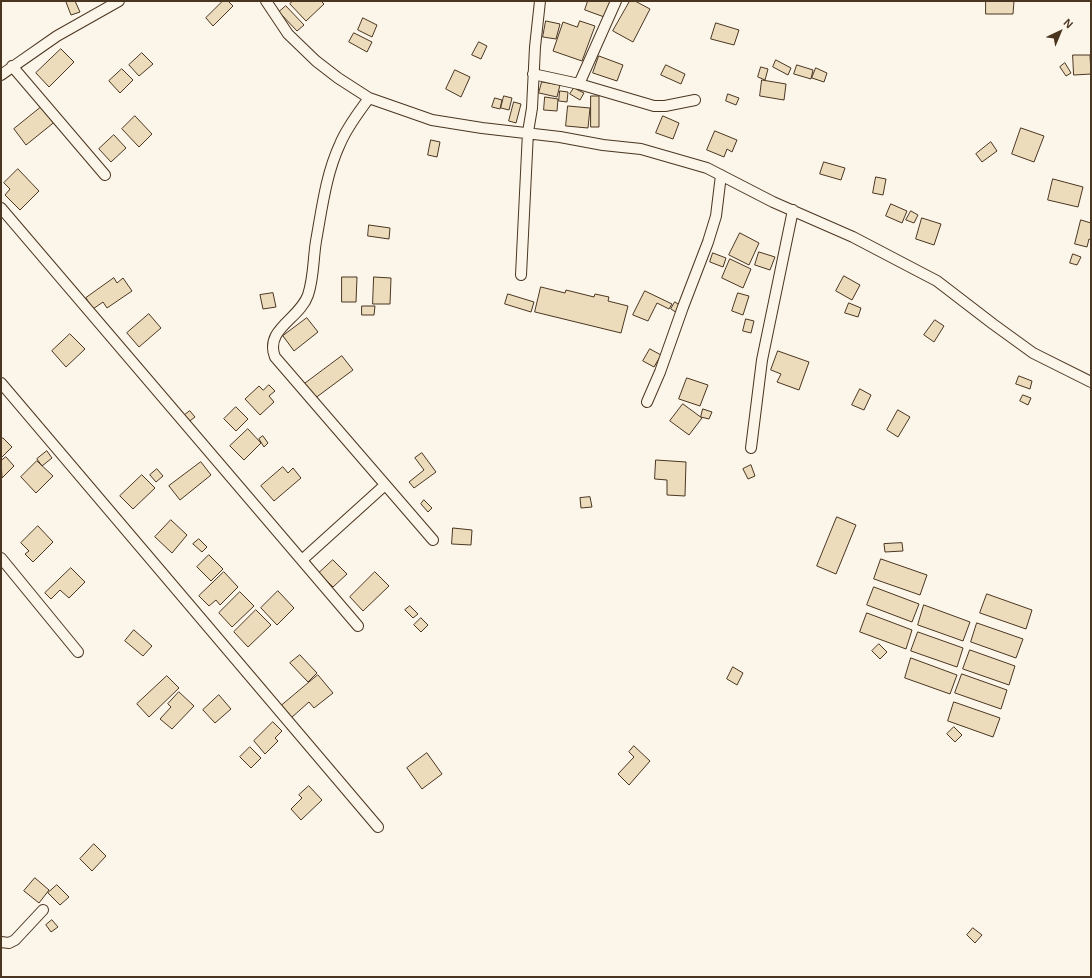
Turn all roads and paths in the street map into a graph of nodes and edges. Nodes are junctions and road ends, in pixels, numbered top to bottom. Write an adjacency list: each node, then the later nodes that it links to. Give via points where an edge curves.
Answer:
1 (119, 1): 5 (street, via 57,36)
2 (266, 1): 9 (street, via 288,34 316,61)
3 (540, 1): 6 (street)
4 (616, 1): 8 (street)
5 (12, 66): 7 (street); 12 (street)
6 (533, 74): 8 (street); 11 (street)
7 (1, 75)
8 (579, 84): 10 (street, via 654,106)
9 (369, 98): 11 (street, via 432,120); 21 (street, via 340,142 334,158 305,303 275,334 272,350 275,357)
10 (695, 100)
11 (528, 132): 13 (street, via 641,149 707,168); 16 (street)
12 (104, 175)
13 (721, 175): 15 (street); 19 (street, via 716,216 708,242)
14 (1, 208): 24 (street)
15 (793, 210): 17 (street, via 853,237 937,281 1034,353); 20 (street, via 762,360)
16 (521, 275)
17 (1091, 382)
18 (1, 383): 27 (street)
19 (647, 402)
20 (751, 448)
21 (385, 485): 22 (street); 24 (street)
22 (433, 540)
23 (1, 558): 26 (street)
24 (302, 560): 25 (street)
25 (358, 626)
26 (78, 652)
27 (378, 827)
28 (44, 910): 29 (street, via 15,940 9,943)
29 (1, 942)

